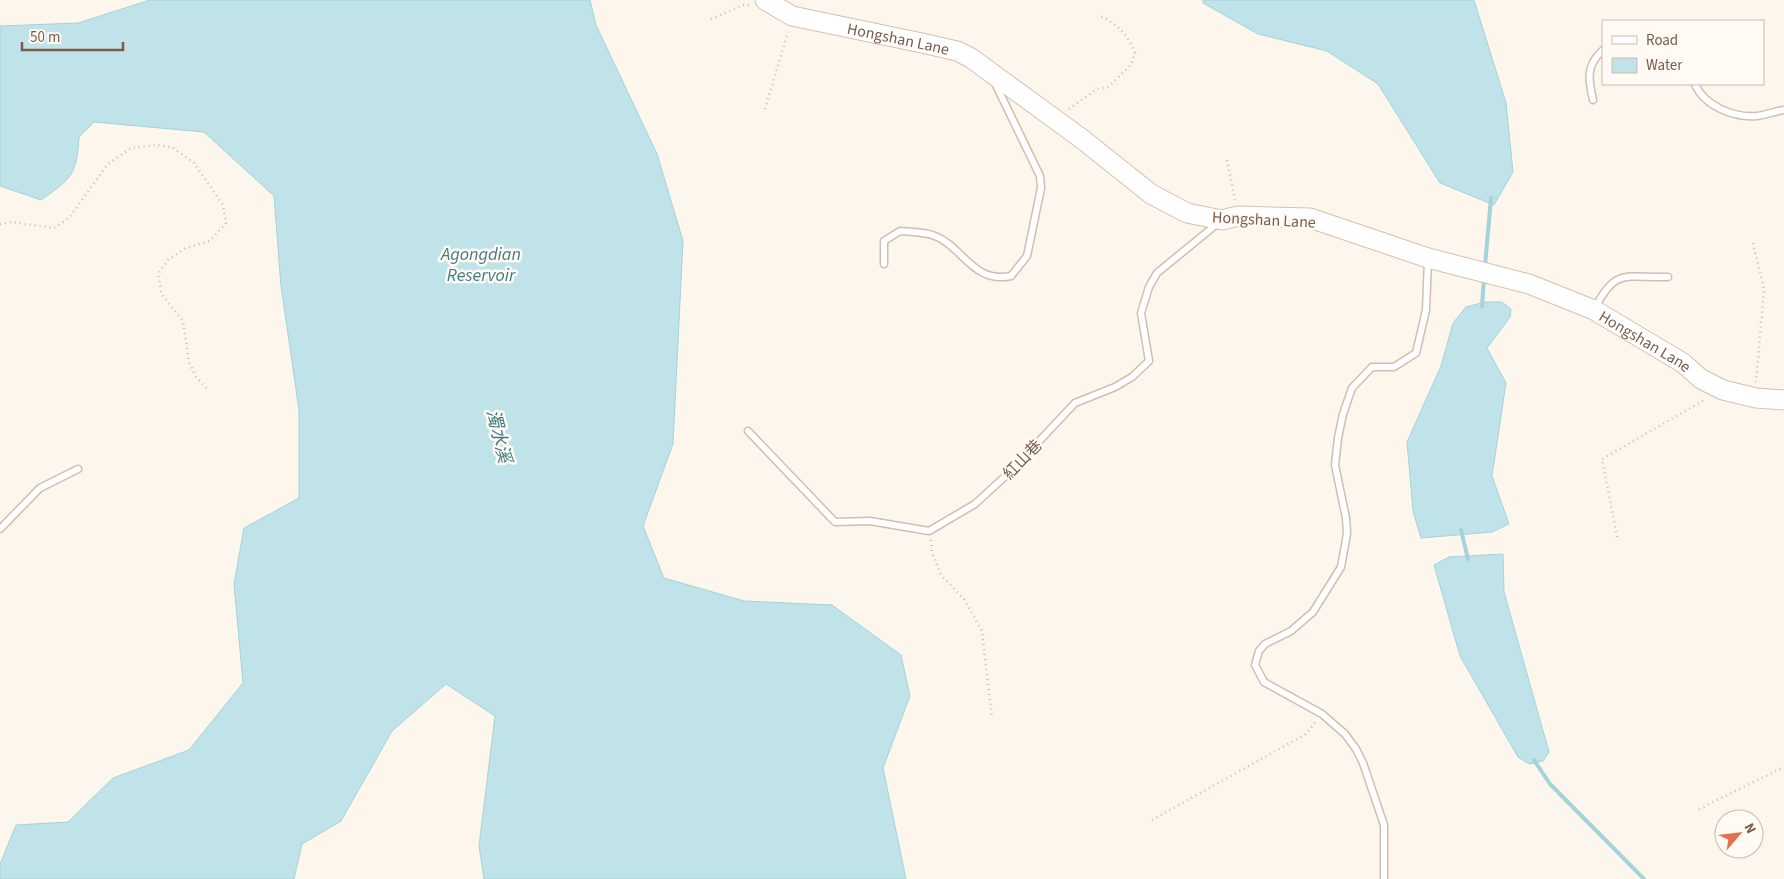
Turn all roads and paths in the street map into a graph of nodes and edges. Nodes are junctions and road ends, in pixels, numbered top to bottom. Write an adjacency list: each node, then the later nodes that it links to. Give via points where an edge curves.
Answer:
1 (769, 2): 3 (street, Hongshan Lane); 4 (path, via 743,5)
2 (1098, 15): 11 (path, via 1115,23 1128,37 1135,53 1131,65 1108,87 1097,88)
3 (792, 16): 6 (street, Hongshan Lane, via 957,51); 9 (path)
4 (711, 19)
5 (1602, 51): 8 (lane, via 1590,65)
6 (989, 71): 11 (street, Hongshan Lane); 17 (lane, via 1040,176 1041,188 1027,256 1011,276 1003,278 979,271 936,236 900,230 884,241)
7 (1695, 85): 10 (lane, via 1698,92 1734,116 1757,116)
8 (1593, 100)
9 (765, 109)
10 (1784, 110)
11 (1056, 119): 13 (street, Hongshan Lane, via 1151,194 1187,213)
12 (1227, 160): 13 (path)
13 (1230, 218): 16 (street, Hongshan Lane, via 1310,218); 27 (lane, 紅山巷, via 1201,235 1157,273 1141,313 1149,361 1115,387 1076,403 1012,471 975,504)
14 (0, 224): 21 (path, via 11,222 54,228 69,218 107,165 131,148 172,147 194,163 223,205 226,223 210,241 186,248 168,260 158,274 162,295 183,321 189,362 196,377)
15 (1753, 243): 22 (path, via 1764,289)
16 (1428, 258): 19 (street, Hongshan Lane, via 1529,284); 29 (lane, via 1426,310 1416,353 1394,367 1372,366 1352,388 1343,414 1334,465 1346,518 1342,567 1313,612 1291,631 1265,644 1256,658 1255,665 1264,682)
17 (884, 264)
18 (1668, 277): 19 (lane, via 1614,279 1604,289)
19 (1594, 310): 20 (street, Hongshan Lane)
20 (1723, 390): 22 (street, Hongshan Lane); 28 (path, via 1602,459)
21 (209, 391)
22 (1756, 398): 23 (street, Hongshan Lane)
23 (1784, 400)
24 (748, 432): 27 (lane, via 835,522 870,521)
25 (78, 469): 26 (lane, via 40,488)
26 (0, 529)
27 (929, 532): 30 (path, via 932,553 941,575 964,599 982,631)
28 (1617, 537)
29 (1322, 714): 33 (path, via 1306,734); 34 (lane, via 1345,734 1363,763 1384,825)
30 (992, 718)
31 (1784, 767): 32 (path)
32 (1699, 809)
33 (1152, 820)
34 (1384, 879)

